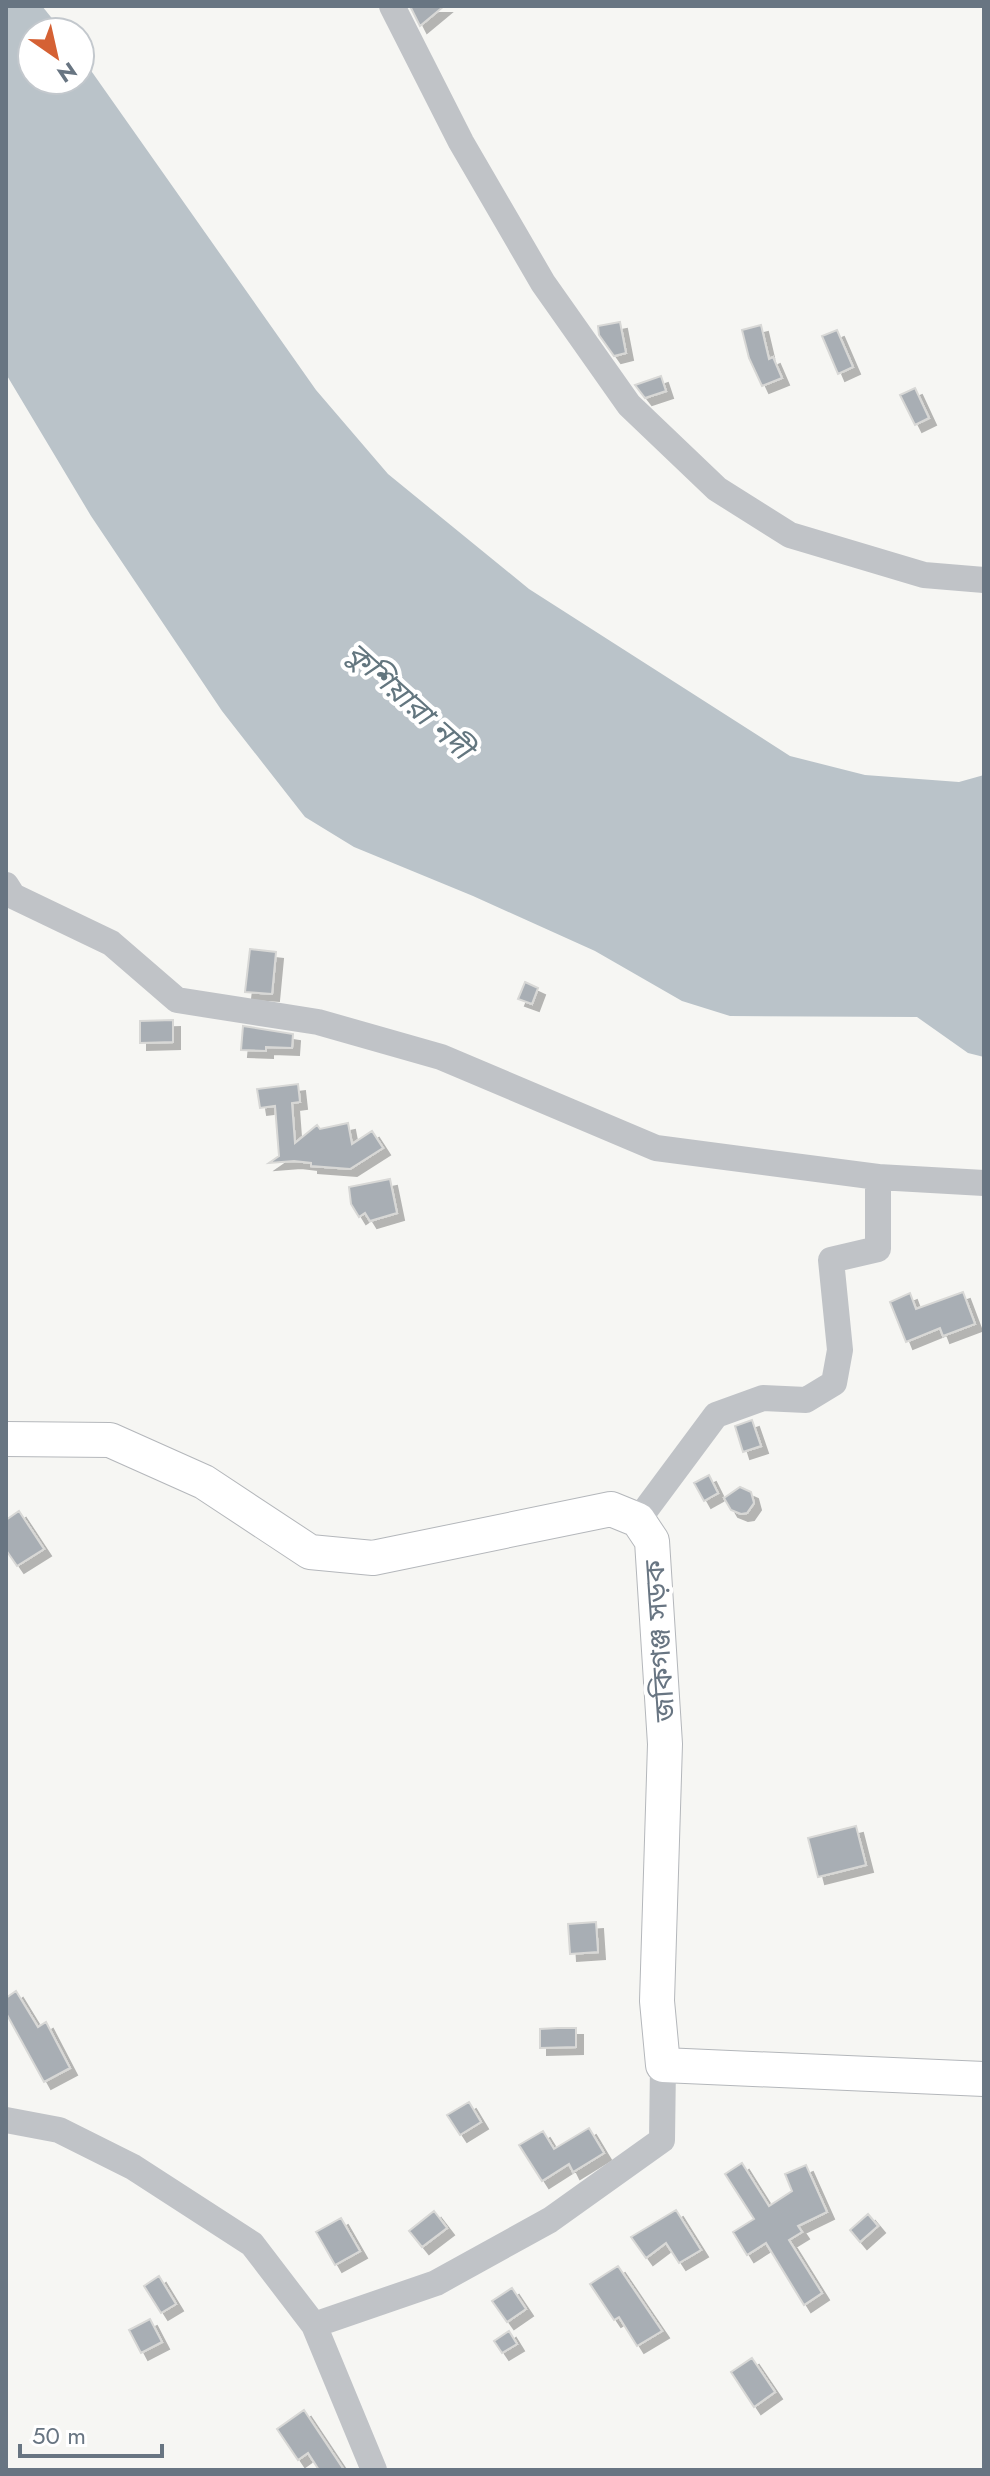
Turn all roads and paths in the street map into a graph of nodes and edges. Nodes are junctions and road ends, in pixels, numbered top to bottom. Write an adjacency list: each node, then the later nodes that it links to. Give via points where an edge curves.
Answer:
1 (392, 6): 2 (street, via 461,142 543,283 629,405 717,489 790,535 924,575)
2 (984, 580)
3 (6, 885): 4 (street, via 13,896 111,943 177,1000 318,1022 441,1057 656,1148)
4 (878, 1177): 5 (street); 7 (street, via 878,1249 831,1260 840,1350 834,1383 806,1400 763,1398 716,1415)
5 (984, 1183)
6 (6, 1439): 7 (main road, জকিগঞ্জ সড়ক, via 110,1440 204,1482 310,1552 373,1558 611,1509)
7 (638, 1520): 8 (main road, জকিগঞ্জ সড়ক, via 652,1541 665,1744 657,2001)
8 (663, 2065): 9 (main road); 11 (street, via 662,2140 550,2220 436,2283)
9 (984, 2079)
10 (6, 2120): 11 (street, via 59,2130 84,2142 133,2167 252,2244)
11 (314, 2325): 12 (street)
12 (374, 2470)

